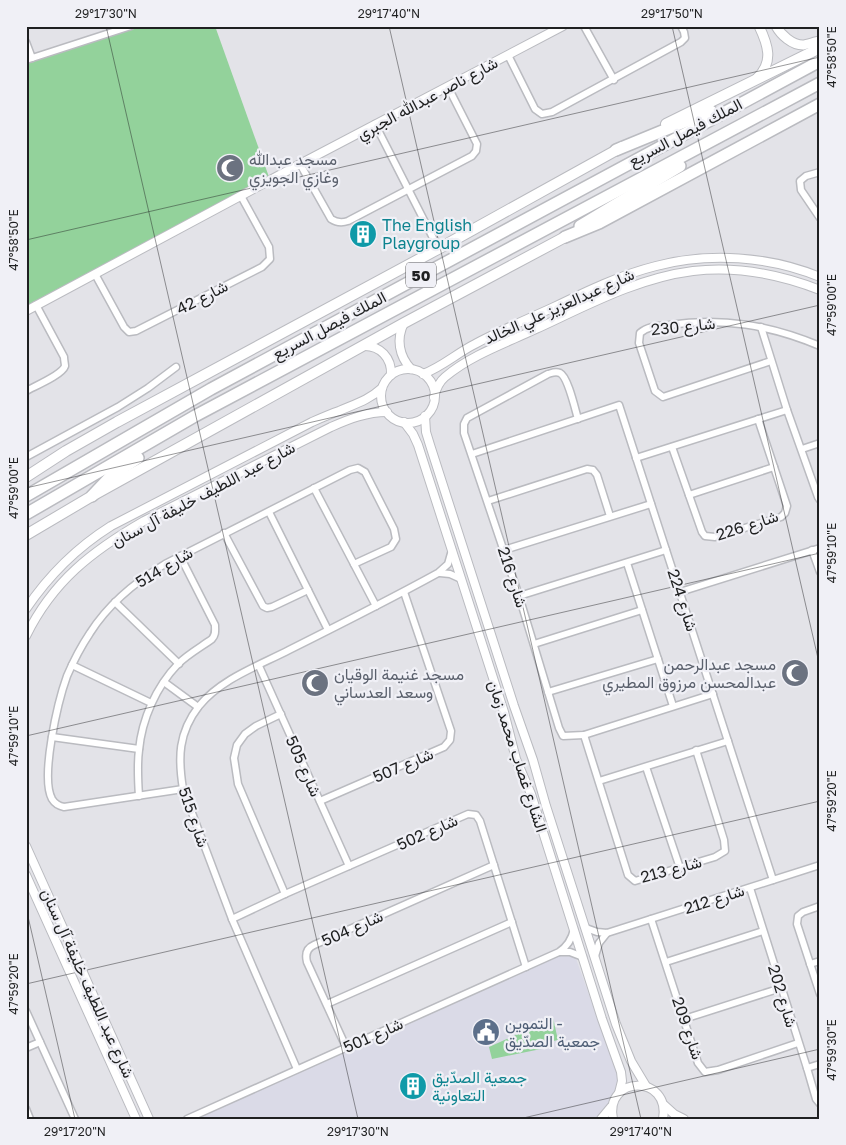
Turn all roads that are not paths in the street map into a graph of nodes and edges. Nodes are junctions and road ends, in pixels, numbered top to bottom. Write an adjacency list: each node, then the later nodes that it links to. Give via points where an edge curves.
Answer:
1 (131, 26): 11 (street)
2 (562, 26): 10 (street, شارع ناصر عبدالله الجبري)
3 (584, 26): 14 (street)
4 (681, 26): 14 (street, via 685,38 681,42)
5 (759, 26): 13 (main road, via 768,60 765,71)
6 (776, 26): 7 (main road, via 782,34 802,45)
7 (820, 41)
8 (26, 42): 11 (street)
9 (820, 48): 13 (main road, الملك فيصل السريع)
10 (508, 55): 14 (street, via 535,109 542,114); 16 (street, شارع ناصر عبدالله الجبري)
11 (29, 59)
12 (820, 61): 17 (highway, الملك فيصل السريع / 50)
13 (756, 79): 21 (main road, الملك فيصل السريع)
14 (614, 80)
15 (820, 83): 20 (highway, الملك فيصل السريع / 50)
16 (448, 87): 19 (street, شارع ناصر عبدالله الجبري); 24 (street, via 477,144 476,151)
17 (764, 90): 21 (highway); 64 (highway, الملك فيصل السريع / 50, via 211,389)
18 (820, 104): 27 (highway, via 599,223)
19 (375, 124): 22 (street, شارع ناصر عبدالله الجبري); 24 (street)
20 (738, 127): 27 (highway); 48 (highway, الملك فيصل السريع / 50)
21 (616, 150): 60 (main road, الملك فيصل السريع, via 100,431)
22 (300, 164): 24 (street, via 331,219 336,222 348,221); 25 (street, شارع ناصر عبدالله الجبري)
23 (820, 172): 26 (street, via 800,181 801,190)
24 (408, 189): 28 (street)
25 (241, 196): 29 (street, شارع ناصر عبدالله الجبري); 29 (street, شارع 42, via 269,247 270,259 262,267 136,332 129,332 124,327)
26 (820, 218)
27 (565, 237): 34 (main road, الملك فيصل السريع)
28 (433, 238)
29 (95, 274): 32 (street, شارع ناصر عبدالله الجبري)
30 (820, 277): 41 (street, شارع عبدالعزيز علي الخالد, via 774,263 730,258 693,259 657,265 600,285 484,339)
31 (820, 290): 45 (street, شارع عبدالعزيز علي الخالد, via 782,277 744,271 706,270 666,276 607,296 484,353 445,377)
32 (36, 305): 33 (street, شارع ناصر عبدالله الجبري); 44 (street, via 65,365 56,375)
33 (26, 311)
34 (404, 322): 37 (main road, الملك فيصل السريع); 40 (street, via 399,347)
35 (761, 327): 36 (street, شارع 230, via 798,336); 38 (street); 38 (street, شارع 230, via 714,322 678,324 643,330 639,343 655,391 663,397)
36 (820, 346)
37 (361, 347): 42 (street, via 382,351 390,362); 65 (main road, الملك فيصل السريع)
38 (772, 361): 46 (street)
39 (176, 367): 57 (street, via 118,407)
40 (411, 369): 41 (street); 42 (street)
41 (423, 374): 45 (street, via 430,382)
42 (391, 375): 43 (street)
43 (382, 388): 47 (street, via 381,401); 61 (street, شارع عبد اللطيف خليفة آل سنان, via 368,399 312,422)
44 (26, 391)
45 (434, 397): 49 (street)
46 (787, 410): 51 (street); 55 (street)
47 (387, 412): 52 (street); 71 (street, شارع عبد اللطيف خليفة آل سنان, via 364,415 332,427)
48 (196, 416): 65 (highway, via 179,432 120,469); 70 (highway, الملك فيصل السريع / 50)
49 (425, 416): 52 (street); 111 (street, الشارع غصاب محمد زمان, via 430,445)
50 (578, 419): 56 (street); 56 (street, شارع 216, via 566,380 561,374 548,374 467,418 464,433); 58 (street, شارع 224, via 620,405)
51 (758, 419): 54 (street); 59 (street, شارع 226)
52 (404, 422): 76 (street, الشارع غصاب محمد زمان, via 418,445)
53 (820, 443): 55 (street)
54 (672, 447): 58 (street); 63 (street, شارع 226)
55 (802, 449): 66 (street)
56 (472, 454): 67 (street, شارع 216)
57 (26, 457)
58 (636, 458): 68 (street, شارع 224)
59 (774, 467): 63 (street); 63 (street, شارع 226, via 787,506 781,517 715,537 705,536)
60 (26, 477)
61 (187, 487): 71 (street, via 187,496); 92 (street, شارع عبد اللطيف خليفة آل سنان, via 124,518 87,542 57,569)
62 (314, 488): 69 (street, شارع 514); 82 (street); 82 (street, شارع 514, via 350,470 358,468 364,472 394,529 396,539 391,548)
63 (689, 495)
64 (26, 496)
65 (92, 496): 74 (main road, الملك فيصل السريع)
66 (820, 500)
67 (488, 501): 72 (street, via 587,469 597,475); 77 (street, شارع 216)
68 (651, 504): 72 (street); 78 (street, شارع 224)
69 (269, 512): 73 (street, شارع 514); 86 (street)
70 (26, 514)
71 (156, 515): 95 (street, شارع عبد اللطيف خليفة آل سنان, via 120,535 75,569 50,597)
72 (610, 516): 77 (street)
73 (224, 533): 80 (street, شارع 514); 86 (street, via 263,606 272,607)
74 (26, 535)
75 (820, 548): 79 (street)
76 (452, 550): 84 (street, شارع 515, via 448,564); 85 (street, الشارع غصاب محمد زمان)
77 (504, 550): 89 (street, شارع 216)
78 (666, 550): 81 (street); 88 (street, شارع 224)
79 (812, 550): 83 (street); 88 (street)
80 (180, 556): 90 (street, شارع 514, via 148,574); 98 (street, via 215,625 215,635)
81 (627, 563): 89 (street); 93 (street)
82 (354, 564): 91 (street)
83 (820, 572)
84 (438, 573): 85 (street); 87 (street, شارع 515)
85 (461, 579): 113 (street, الشارع غصاب محمد زمان)
86 (308, 590): 94 (street)
87 (404, 592): 91 (street, شارع 515); 121 (street, شارع 507, via 452,731 450,740 444,747)
88 (680, 592): 103 (street, شارع 224)
89 (519, 596): 96 (street, شارع 216)
90 (115, 602): 98 (street); 99 (street, شارع 514, via 89,633)
91 (376, 606): 94 (street, شارع 515)
92 (26, 610)
93 (642, 610): 96 (street); 97 (street)
94 (328, 630): 100 (street, شارع 515)
95 (26, 636)
96 (534, 644): 102 (street, شارع 216)
97 (658, 659): 102 (street); 105 (street)
98 (179, 664): 101 (street)
99 (72, 665): 104 (street); 109 (street, شارع 514)
100 (259, 666): 106 (street, شارع 515, via 229,680); 107 (street, شارع 505)
101 (164, 682): 104 (street); 106 (street)
102 (548, 692): 108 (street, شارع 216, via 563,736)
103 (713, 694): 105 (street, شارع 216); 110 (street, شارع 224)
104 (151, 703): 112 (street)
105 (673, 706): 108 (street, شارع 216)
106 (198, 707): 119 (street, شارع 515, via 181,742)
107 (281, 714): 121 (street, شارع 505); 130 (street, via 245,734 237,745 234,758 238,784)
108 (584, 735): 118 (street, شارع 213)
109 (52, 736): 112 (street); 120 (street, شارع 514, via 48,779 50,793 57,805 64,808)
110 (728, 741): 114 (street); 128 (street, شارع 224)
111 (529, 747): 113 (street, via 522,751); 115 (street, الشارع غصاب محمد زمان)
112 (139, 749): 120 (street)
113 (513, 749): 116 (street, الشارع غصاب محمد زمان)
114 (696, 750): 117 (street); 126 (street, شارع 213, via 725,851)
115 (533, 760): 116 (street, via 525,759); 135 (street, الشارع غصاب محمد زمان)
116 (518, 763): 136 (street, الشارع غصاب محمد زمان)
117 (646, 767): 118 (street); 126 (street)
118 (599, 781): 126 (street, شارع 213, via 628,875 636,881)
119 (183, 789): 120 (street, شارع 514); 132 (street, شارع 515)
120 (139, 796)
121 (320, 801): 125 (street, شارع 505)
122 (26, 846): 151 (street, شارع عبد اللطيف خليفة آل سنان)
123 (494, 865): 125 (street, شارع 502, via 480,821 476,815 468,814); 134 (street, شارع 502); 149 (street, شارع 504, via 311,946 306,958)
124 (820, 865): 128 (street, شارع 212)
125 (349, 866): 130 (street, شارع 502)
126 (680, 868)
127 (26, 874): 146 (street, شارع عبد اللطيف خليفة آل سنان)
128 (773, 880): 129 (street, شارع 212)
129 (750, 888): 133 (street, شارع 212); 137 (street, شارع 202)
130 (285, 894): 132 (street, شارع 502)
131 (820, 906): 144 (street, via 798,916 797,924)
132 (232, 919): 160 (street, شارع 515)
133 (651, 919): 138 (street, شارع 212); 143 (street, شارع 209)
134 (512, 922): 145 (street, شارع 502); 149 (street)
135 (586, 928): 138 (street); 140 (street, الشارع غصاب محمد زمان)
136 (574, 929): 139 (street, via 568,944); 141 (street, الشارع غصاب محمد زمان)
137 (763, 931): 143 (street); 147 (street, شارع 202)
138 (607, 933): 140 (street, via 599,942)
139 (559, 952): 141 (street); 145 (street, شارع 501)
140 (595, 956): 161 (street, الشارع غصاب محمد زمان, via 623,1044)
141 (583, 957): 162 (street, الشارع غصاب محمد زمان, via 621,1072)
142 (820, 961): 144 (street)
143 (666, 962): 152 (street, شارع 209)
144 (810, 964): 148 (street)
145 (526, 966): 156 (street, شارع 501)
146 (69, 968): 151 (street, via 91,1009); 153 (street, شارع عبد اللطيف خليفة آل سنان)
147 (781, 988): 152 (street); 155 (street, شارع 202)
148 (820, 994)
149 (327, 1004): 156 (street, شارع 504)
150 (26, 1011): 154 (street)
151 (102, 1014): 153 (street); 170 (street, شارع عبد اللطيف خليفة آل سنان)
152 (684, 1019): 155 (street, شارع 209, via 698,1063 705,1072)
153 (93, 1022): 169 (street, شارع عبد اللطيف خليفة آل سنان)
154 (40, 1042): 157 (street); 168 (street)
155 (798, 1043): 159 (street, شارع 202)
156 (346, 1047): 160 (street, شارع 501)
157 (26, 1048)
158 (820, 1064): 159 (street)
159 (807, 1068): 163 (street, شارع 202)
160 (297, 1070): 171 (street, شارع 501)
161 (646, 1086): 162 (street, via 631,1086); 165 (street, الشارع غصاب محمد زمان, via 660,1096)
162 (619, 1093): 164 (street)
163 (820, 1104)
164 (612, 1105): 172 (street); 173 (street)
165 (664, 1105): 174 (street); 175 (street, الشارع غصاب محمد زمان)
166 (26, 1109): 167 (street)
167 (30, 1119)
168 (75, 1119)
169 (136, 1119)
170 (149, 1119)
171 (187, 1119)
172 (601, 1119)
173 (612, 1119)
174 (663, 1119)
175 (684, 1119)

